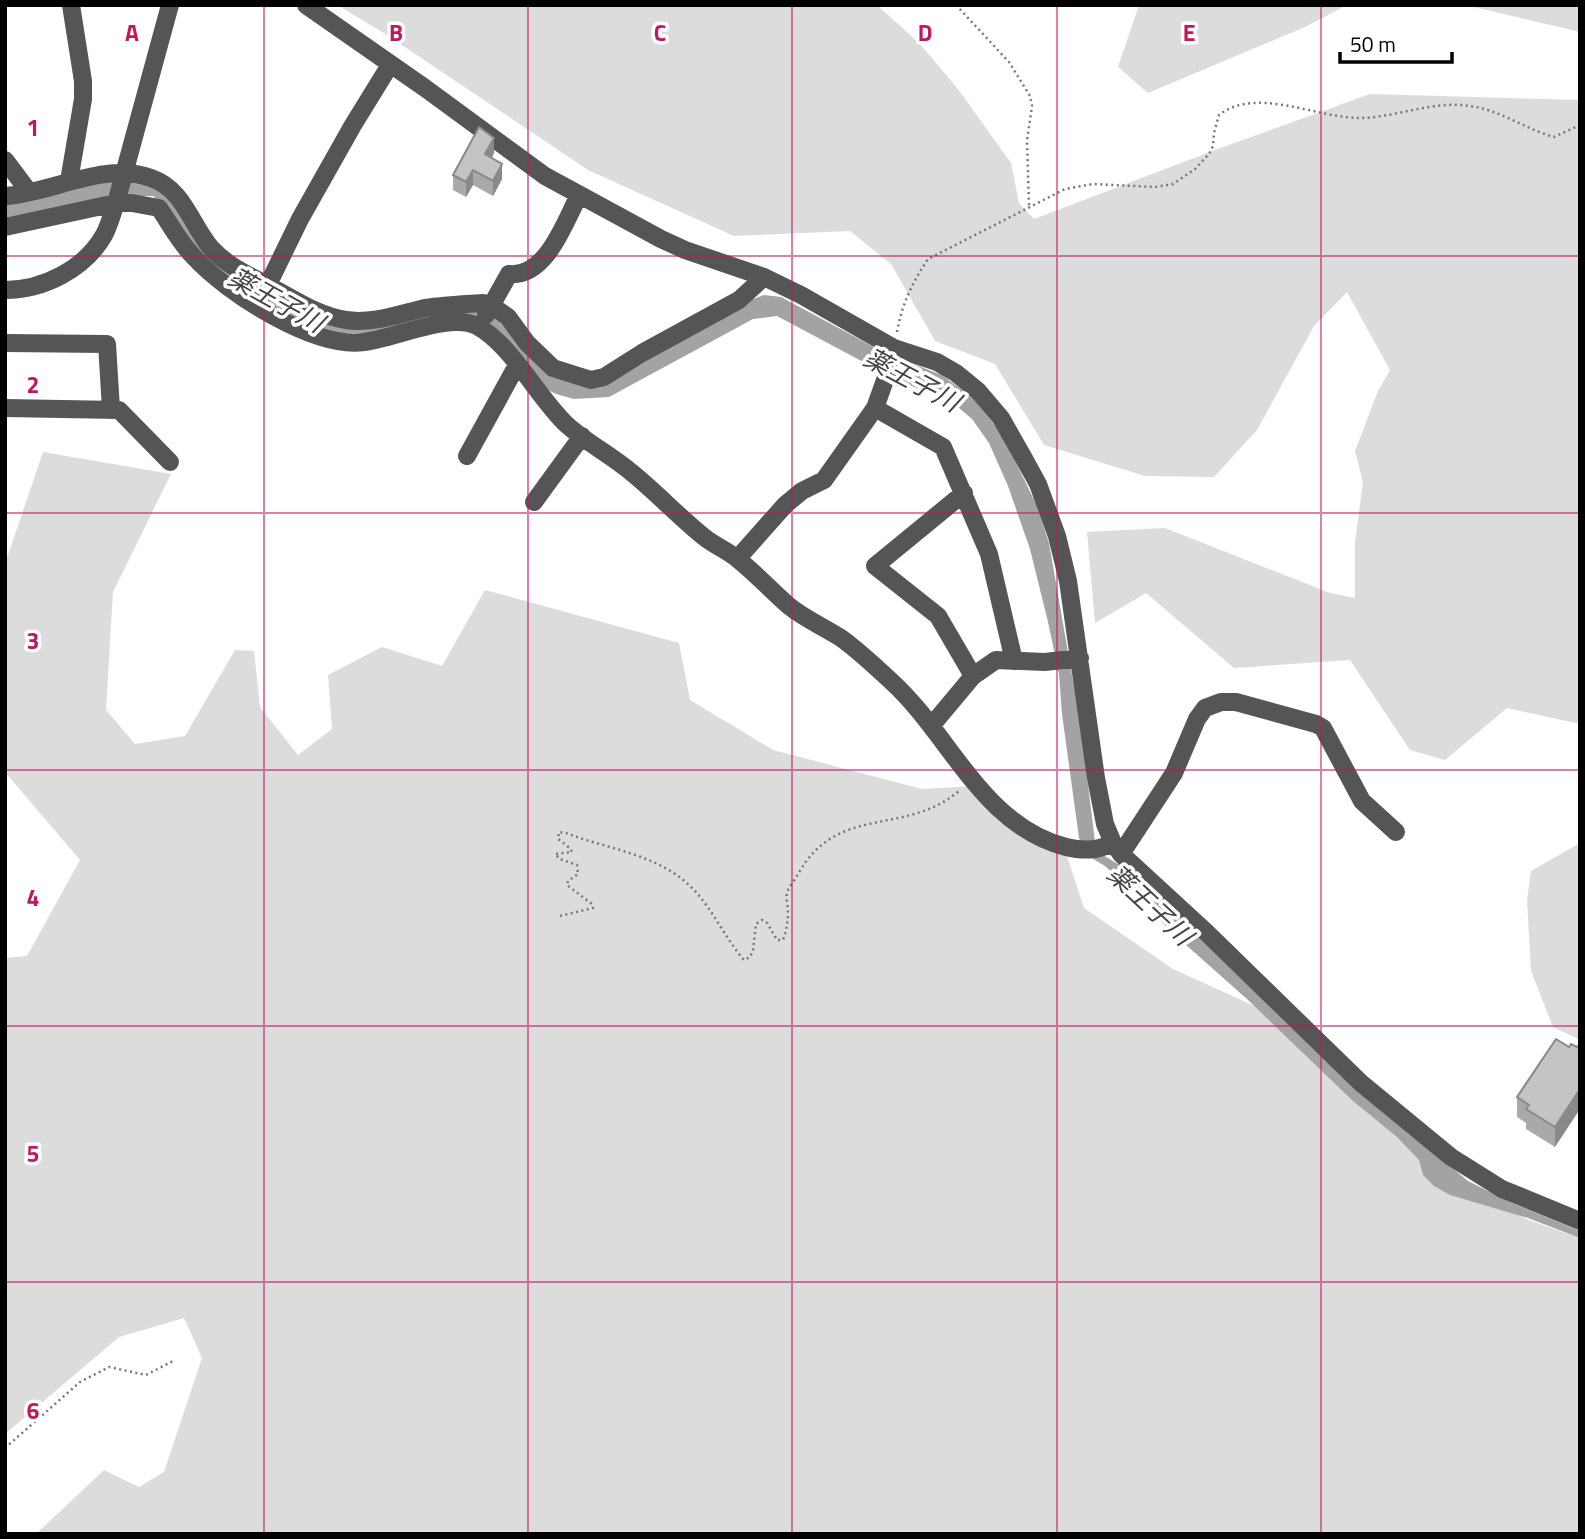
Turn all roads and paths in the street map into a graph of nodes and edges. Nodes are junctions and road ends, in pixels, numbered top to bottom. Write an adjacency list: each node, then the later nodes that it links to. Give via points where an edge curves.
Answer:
1 (71, 5): 9 (street, via 83,99)
2 (170, 5): 8 (street)
3 (306, 5): 5 (street)
4 (956, 5): 14 (path, via 1009,62 1030,96)
5 (390, 65): 11 (street, via 545,176); 17 (street, via 300,219)
6 (1580, 125): 14 (path, via 1554,137 1468,105 1359,118 1258,102 1219,115 1209,154 1173,184 1081,185)
7 (5, 160): 10 (street)
8 (125, 173): 9 (street); 13 (street); 17 (street, via 163,182 177,194 215,253)
9 (69, 181): 10 (street)
10 (29, 192): 12 (street)
11 (579, 195): 16 (street, via 673,245); 19 (street, via 549,253 518,275 509,274)
12 (5, 196)
13 (116, 204): 15 (street); 18 (street, via 104,235 82,262 47,282); 20 (street, via 159,208 191,255)
14 (1029, 206): 27 (path, via 928,259 902,306)
15 (5, 227)
16 (764, 277): 27 (street, via 839,314); 29 (street, via 739,300 604,377 591,380)
17 (268, 285): 20 (street); 22 (street)
18 (5, 290)
19 (491, 305): 21 (street); 24 (street); 29 (street, via 508,317)
20 (257, 306): 25 (street)
21 (428, 308): 22 (street, via 361,322); 23 (street)
22 (322, 314): 25 (street)
23 (430, 326): 24 (street, via 469,323); 25 (street, via 365,342)
24 (480, 327): 28 (street)
25 (314, 335)
26 (5, 343): 33 (street, via 107,344)
27 (894, 351): 32 (street); 40 (street, via 937,362 956,373 1001,418 1038,484 1057,536)
28 (517, 365): 30 (street); 35 (street)
29 (552, 368): 30 (street)
30 (536, 389): 34 (street)
31 (5, 408): 33 (street)
32 (874, 408): 37 (street, via 943,447); 39 (street, via 824,480 785,505)
33 (111, 409): 36 (street, via 119,410)
34 (582, 436): 38 (street); 39 (street, via 630,471 706,539)
35 (467, 456)
36 (170, 462)
37 (964, 493): 41 (street, via 989,554); 42 (street, via 876,566 938,616)
38 (534, 502)
39 (737, 558): 43 (street, via 792,608 843,640)
40 (1080, 658): 41 (street); 46 (street)
41 (1014, 661): 42 (street, via 996,660)
42 (974, 676): 43 (street)
43 (932, 725): 44 (street)
44 (972, 780): 46 (street, via 1004,813 1053,844 1077,850); 47 (path, via 946,802 914,816 858,826 835,833 821,844 786,893 788,926 783,940 777,940 762,920 755,925 753,951 744,960 689,884 645,858 559,832 558,839 572,852 555,854 577,865 578,874 567,886 593,908)
45 (1396, 832): 46 (street, via 1362,801 1323,728 1236,702 1221,702 1205,708 1174,773)
46 (1111, 849): 48 (street, via 1207,933 1361,1083 1451,1157 1502,1189)
47 (560, 916)
48 (1580, 1220)
49 (175, 1360): 50 (path, via 146,1375 109,1367 80,1382)
50 (5, 1448)

